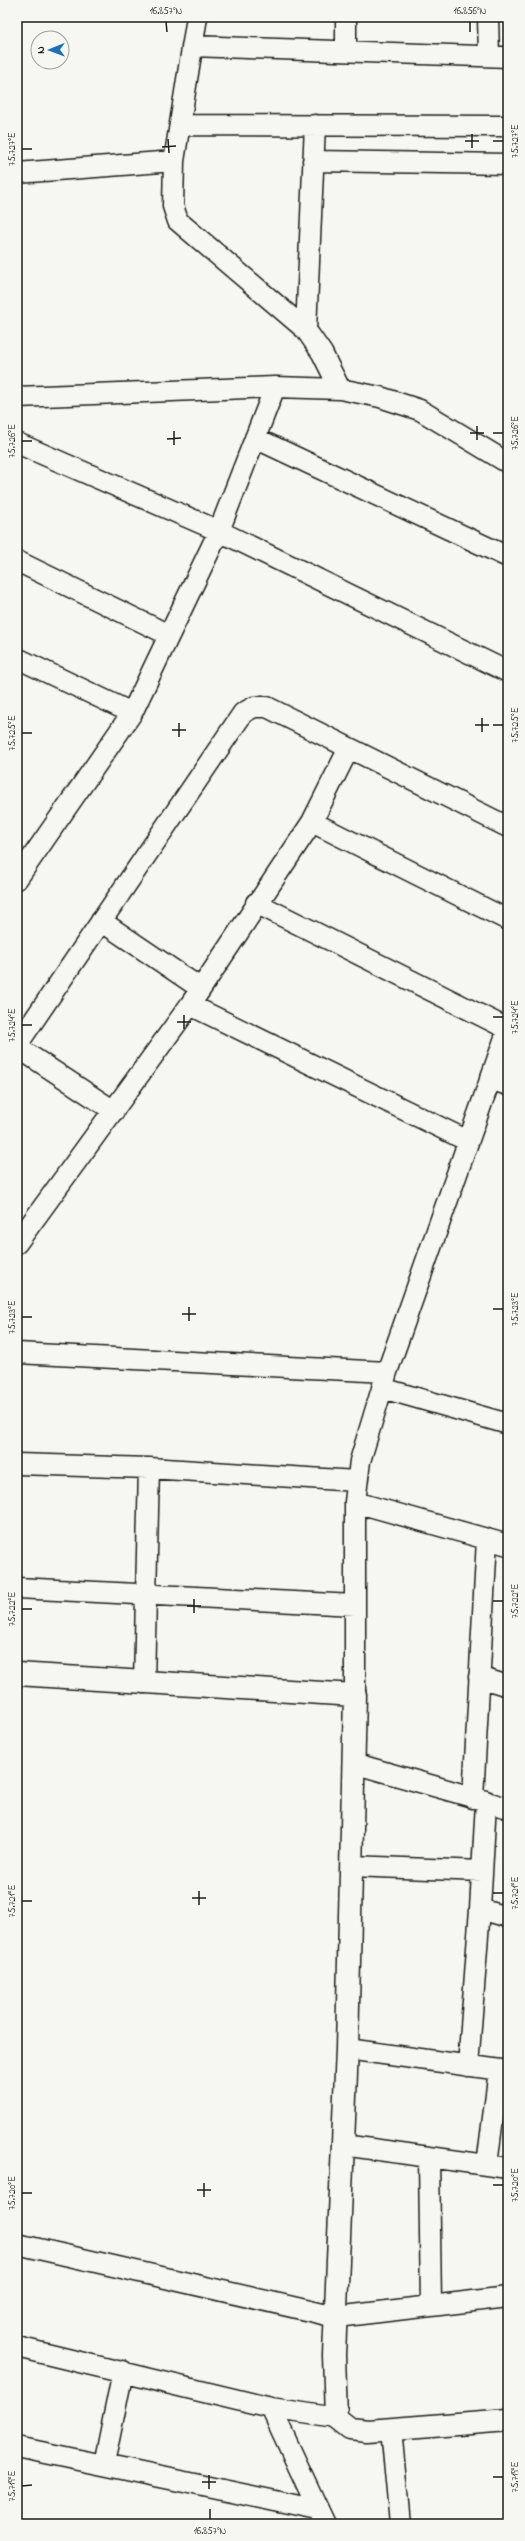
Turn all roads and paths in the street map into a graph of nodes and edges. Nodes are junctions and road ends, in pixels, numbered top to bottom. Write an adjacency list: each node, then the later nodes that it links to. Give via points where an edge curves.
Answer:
1 (197, 17): 4 (street)
2 (346, 17): 5 (street)
3 (488, 17): 6 (street)
4 (192, 46): 5 (street); 7 (street)
5 (346, 51): 6 (street)
6 (499, 56)
7 (180, 125): 8 (street); 10 (street)
8 (315, 125): 9 (street); 11 (street)
9 (508, 126)
10 (174, 161): 13 (street); 14 (street, via 173,206 178,221)
11 (313, 161): 12 (street); 14 (street)
12 (508, 164)
13 (17, 173)
14 (306, 330): 16 (street, via 322,353)
15 (275, 387): 16 (street); 17 (street); 18 (street)
16 (340, 389): 20 (street, via 380,397 420,410)
17 (17, 397)
18 (255, 438): 21 (street); 22 (street)
19 (17, 443): 21 (street)
20 (508, 463)
21 (219, 531): 24 (street); 26 (street)
22 (508, 557)
23 (17, 561): 24 (street)
24 (169, 635): 27 (street)
25 (20, 665): 27 (street)
26 (508, 672)
27 (132, 713): 31 (street)
28 (349, 748): 29 (street); 30 (street); 34 (street, via 267,707 254,707 243,713)
29 (312, 822): 32 (street); 33 (street)
30 (508, 826)
31 (17, 879)
32 (256, 903): 35 (street); 37 (street)
33 (508, 920)
34 (101, 921): 35 (street); 38 (street)
35 (200, 988): 36 (street)
36 (190, 1005): 40 (street); 41 (street)
37 (508, 1029): 39 (street)
38 (17, 1046): 40 (street)
39 (499, 1082): 41 (street)
40 (114, 1111): 42 (street)
41 (468, 1141): 44 (street)
42 (17, 1243)
43 (17, 1353): 44 (street)
44 (384, 1380): 45 (street); 48 (street)
45 (508, 1424)
46 (17, 1464): 47 (street)
47 (149, 1468): 48 (street); 53 (street)
48 (356, 1481): 49 (street)
49 (355, 1502): 50 (street); 54 (street)
50 (487, 1539): 51 (street); 56 (street)
51 (508, 1545)
52 (17, 1588): 53 (street)
53 (146, 1595): 54 (street); 57 (street)
54 (354, 1605): 59 (street)
55 (17, 1674): 57 (street)
56 (479, 1677): 58 (street); 61 (street)
57 (144, 1683): 59 (street)
58 (508, 1686)
59 (355, 1695): 60 (street)
60 (353, 1763): 61 (street); 63 (street)
61 (480, 1800): 62 (street); 64 (street)
62 (508, 1808)
63 (351, 1866): 64 (street); 67 (street)
64 (482, 1871): 65 (street)
65 (480, 1910): 66 (street); 68 (street)
66 (508, 1917)
67 (347, 2049): 68 (street); 70 (street)
68 (468, 2066): 69 (street)
69 (503, 2071): 72 (street)
70 (343, 2145): 71 (street); 77 (street)
71 (429, 2157): 72 (street); 76 (street)
72 (486, 2165): 73 (street)
73 (508, 2168)
74 (17, 2244): 77 (street)
75 (508, 2297): 76 (street)
76 (431, 2306): 77 (street)
77 (336, 2317): 81 (street)
78 (17, 2347): 79 (street)
79 (123, 2371): 80 (street); 85 (street)
80 (271, 2408): 81 (street); 86 (street)
81 (336, 2418): 83 (street, via 350,2429)
82 (508, 2420): 83 (street)
83 (391, 2429): 87 (street)
84 (17, 2447): 85 (street)
85 (104, 2464): 86 (street)
86 (322, 2517)
87 (400, 2524)

